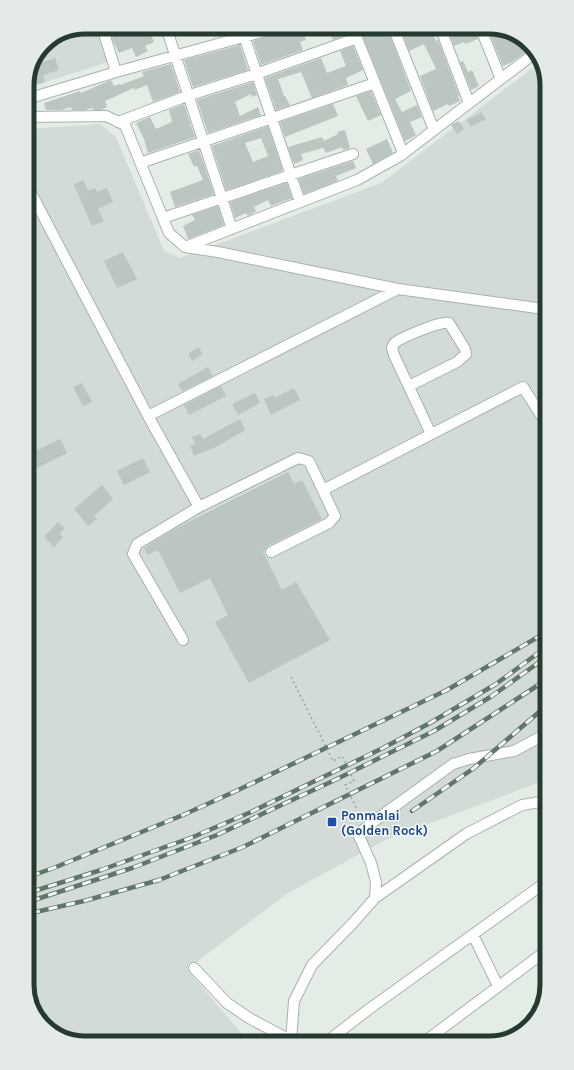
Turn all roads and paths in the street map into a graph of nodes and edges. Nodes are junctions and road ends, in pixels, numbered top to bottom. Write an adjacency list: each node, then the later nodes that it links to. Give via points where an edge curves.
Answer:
1 (104, 34): 12 (street)
2 (168, 34): 10 (street)
3 (236, 34): 10 (street)
4 (243, 34): 13 (street)
5 (355, 34): 9 (street)
6 (396, 34): 22 (street)
7 (443, 34): 18 (street)
8 (483, 34): 14 (street)
9 (357, 38): 13 (street); 15 (street)
10 (174, 56): 12 (street); 16 (street)
11 (531, 56): 14 (street)
12 (116, 72): 17 (street)
13 (256, 74): 16 (street); 20 (street)
14 (501, 79): 18 (street)
15 (375, 83): 20 (street); 24 (street)
16 (187, 96): 21 (street); 23 (street)
17 (34, 97)
18 (469, 103): 22 (street)
19 (34, 117): 21 (street, via 106,116)
20 (271, 119): 23 (street); 27 (street)
21 (118, 122): 26 (street, via 125,125)
22 (434, 130): 24 (street)
23 (203, 142): 26 (street); 29 (street)
24 (404, 153): 30 (street, via 357,180)
25 (353, 154): 27 (street)
26 (140, 163): 31 (street)
27 (291, 175): 29 (street); 30 (street)
28 (34, 198): 38 (street)
29 (223, 198): 31 (street); 32 (street)
30 (300, 202): 32 (street)
31 (163, 218): 33 (street, via 169,233)
32 (232, 229): 33 (street)
33 (185, 247): 34 (street)
34 (398, 289): 35 (street); 38 (street)
35 (540, 307)
36 (409, 386): 36 (street, via 394,355 394,344 429,328 449,323 466,348 466,354 457,362); 39 (street)
37 (540, 414): 39 (street, via 523,387)
38 (148, 416): 41 (street)
39 (431, 434): 40 (street)
40 (323, 490): 41 (street, via 309,461 298,458); 42 (street, via 335,516 329,524)
41 (199, 507): 43 (street, via 137,544 133,554)
42 (271, 552)
43 (183, 640)
44 (291, 677): 47 (path, bridge, via 332,761 342,756 354,781 345,785)
45 (540, 737): 49 (street, via 514,751 453,764 358,834 371,863 376,882)
46 (540, 802): 49 (street, via 522,805 466,834)
47 (357, 809)
48 (540, 886): 50 (street)
49 (376, 898): 55 (street, via 312,965 294,1001)
50 (473, 934): 53 (street); 56 (street)
51 (540, 955): 53 (street)
52 (194, 968): 54 (street, via 227,1003)
53 (498, 986): 57 (street)
54 (283, 1036)
55 (290, 1036)
56 (334, 1036)
57 (432, 1036)

